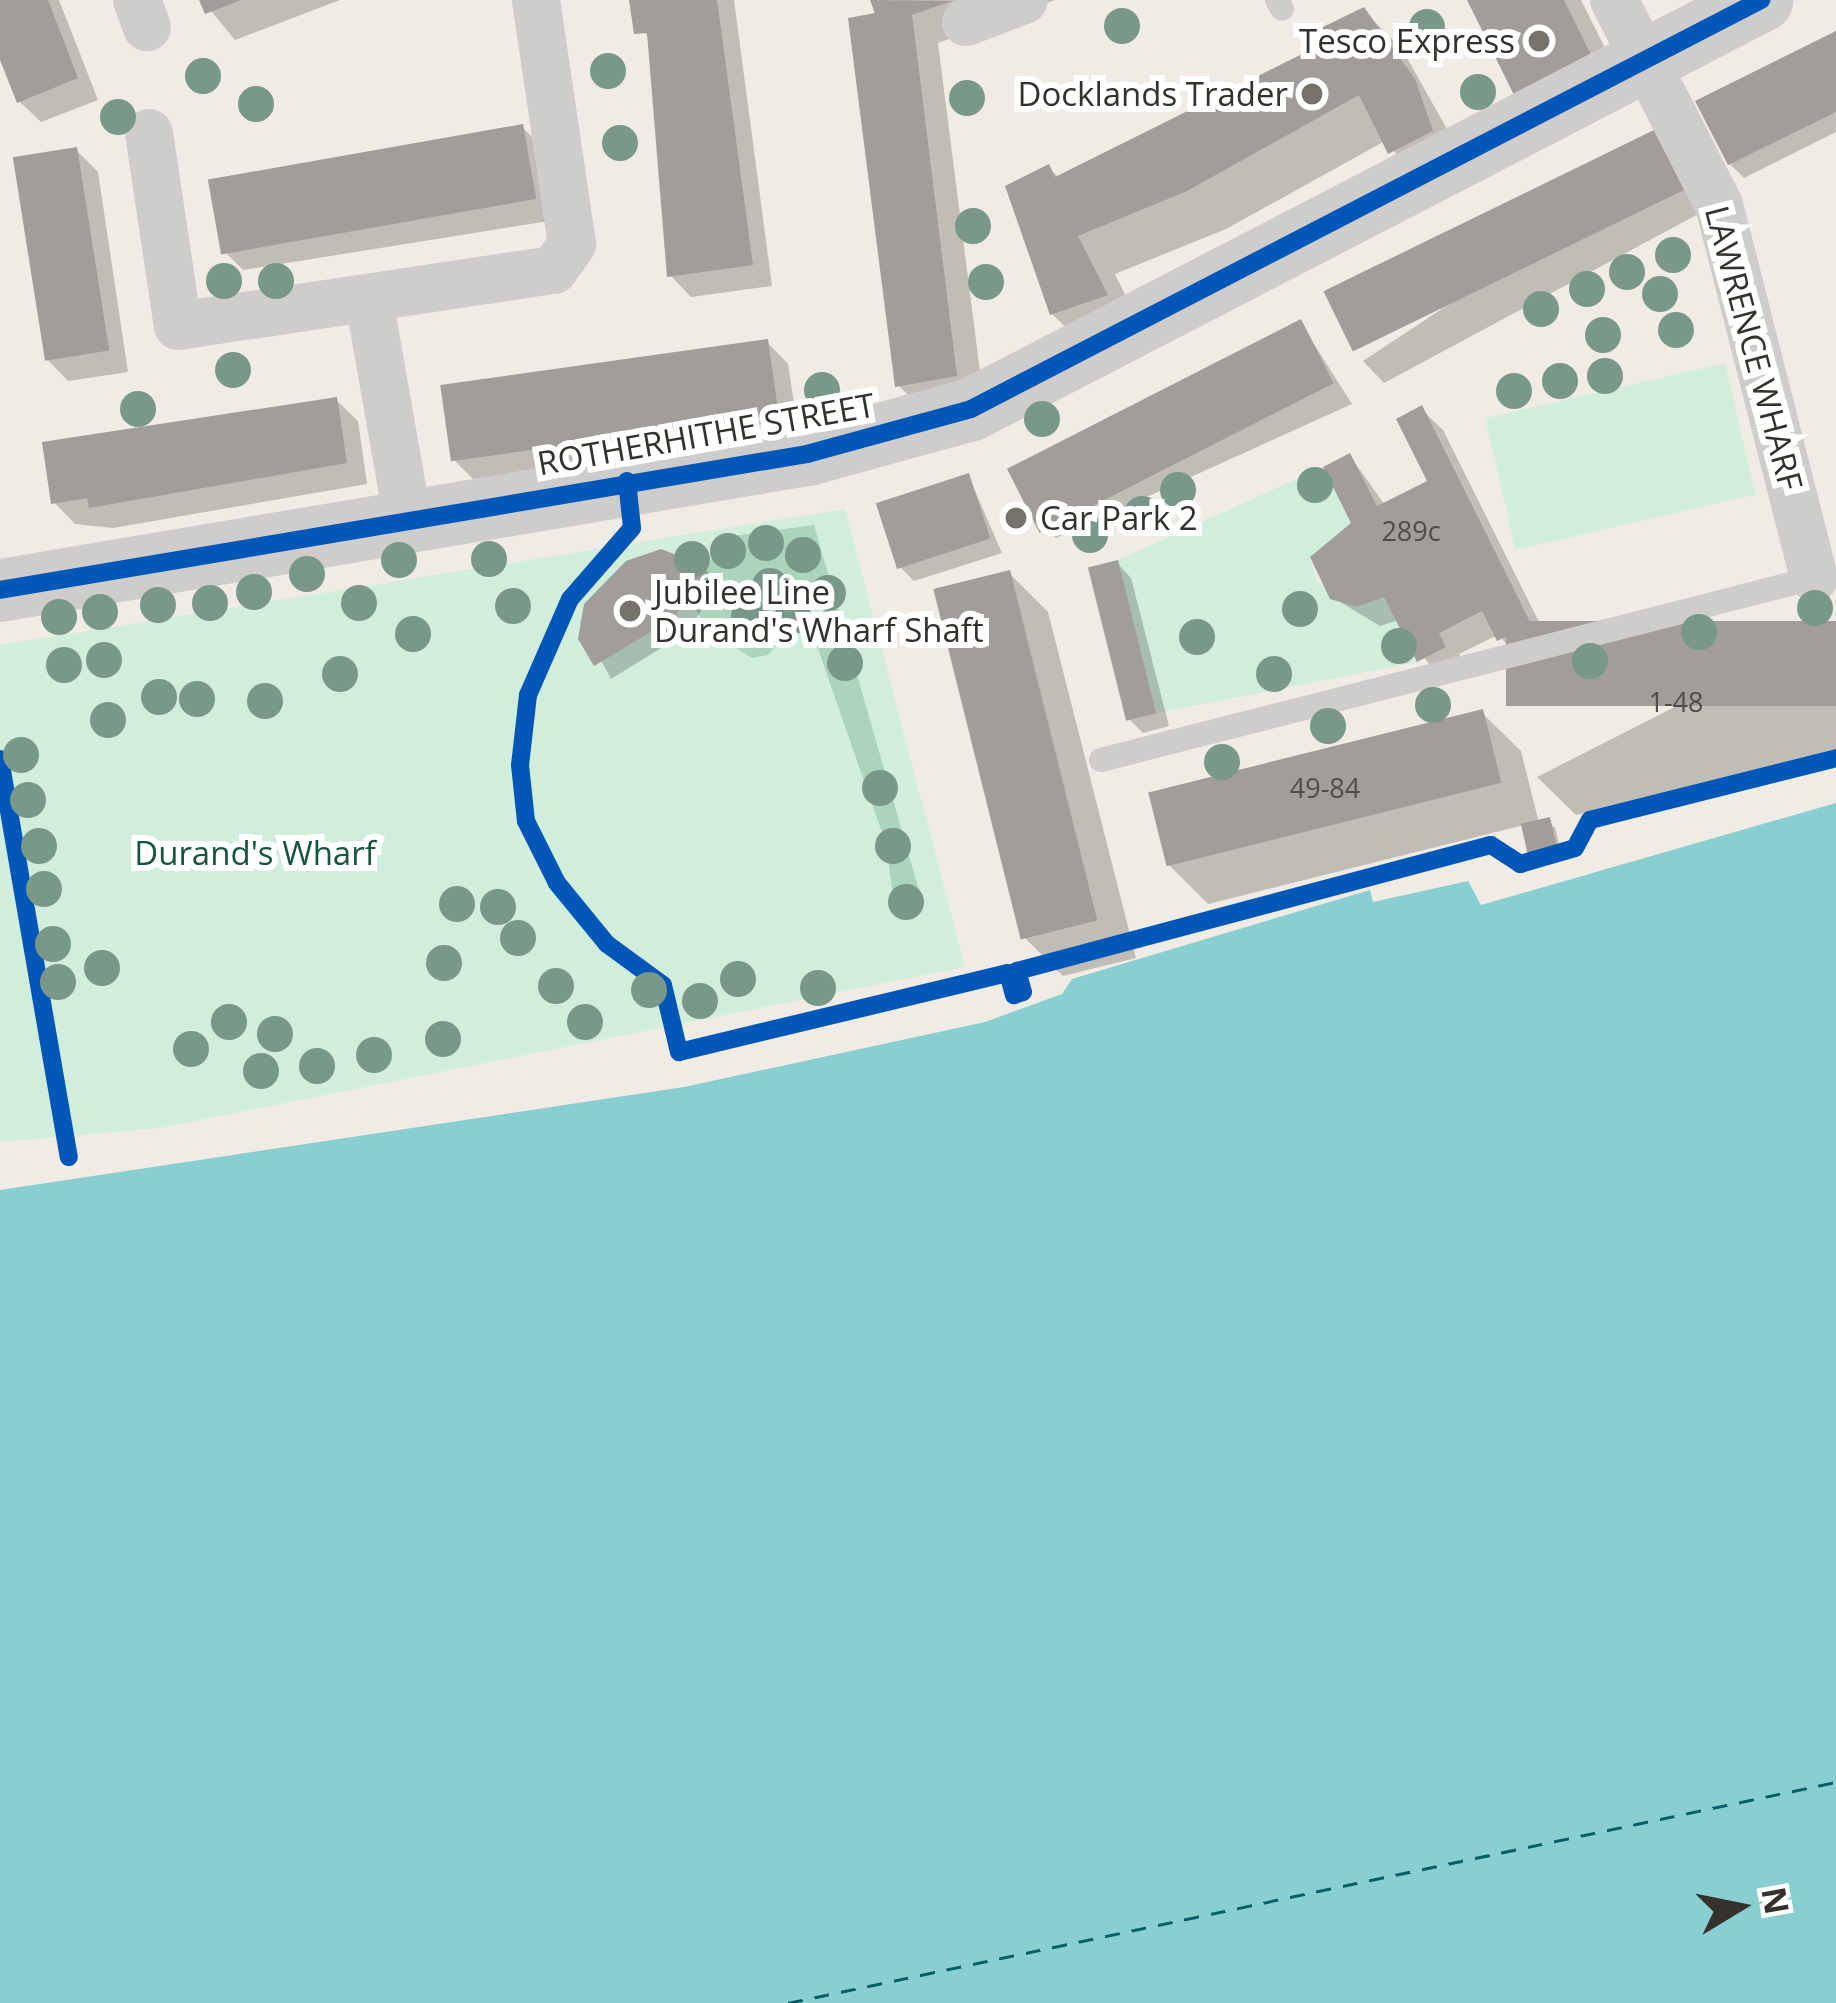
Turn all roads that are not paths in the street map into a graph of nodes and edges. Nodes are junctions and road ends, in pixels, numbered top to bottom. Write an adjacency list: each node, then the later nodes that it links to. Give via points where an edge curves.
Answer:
1 (536, 0): 8 (street, via 572,244 554,270)
2 (1024, 0): 5 (street)
3 (1614, 0): 6 (street, LAWRENCE WHARF)
4 (1761, 0): 6 (street, ROTHERHITHE STREET)
5 (966, 22)
6 (1642, 61): 9 (street, ROTHERHITHE STREET, via 971,409 807,454); 10 (street, LAWRENCE WHARF, via 1719,205)
7 (149, 134): 8 (street, via 178,326)
8 (369, 300): 9 (street)
9 (407, 514): 11 (street, ROTHERHITHE STREET)
10 (1825, 575): 12 (lane)
11 (0, 590)
12 (1102, 760)

